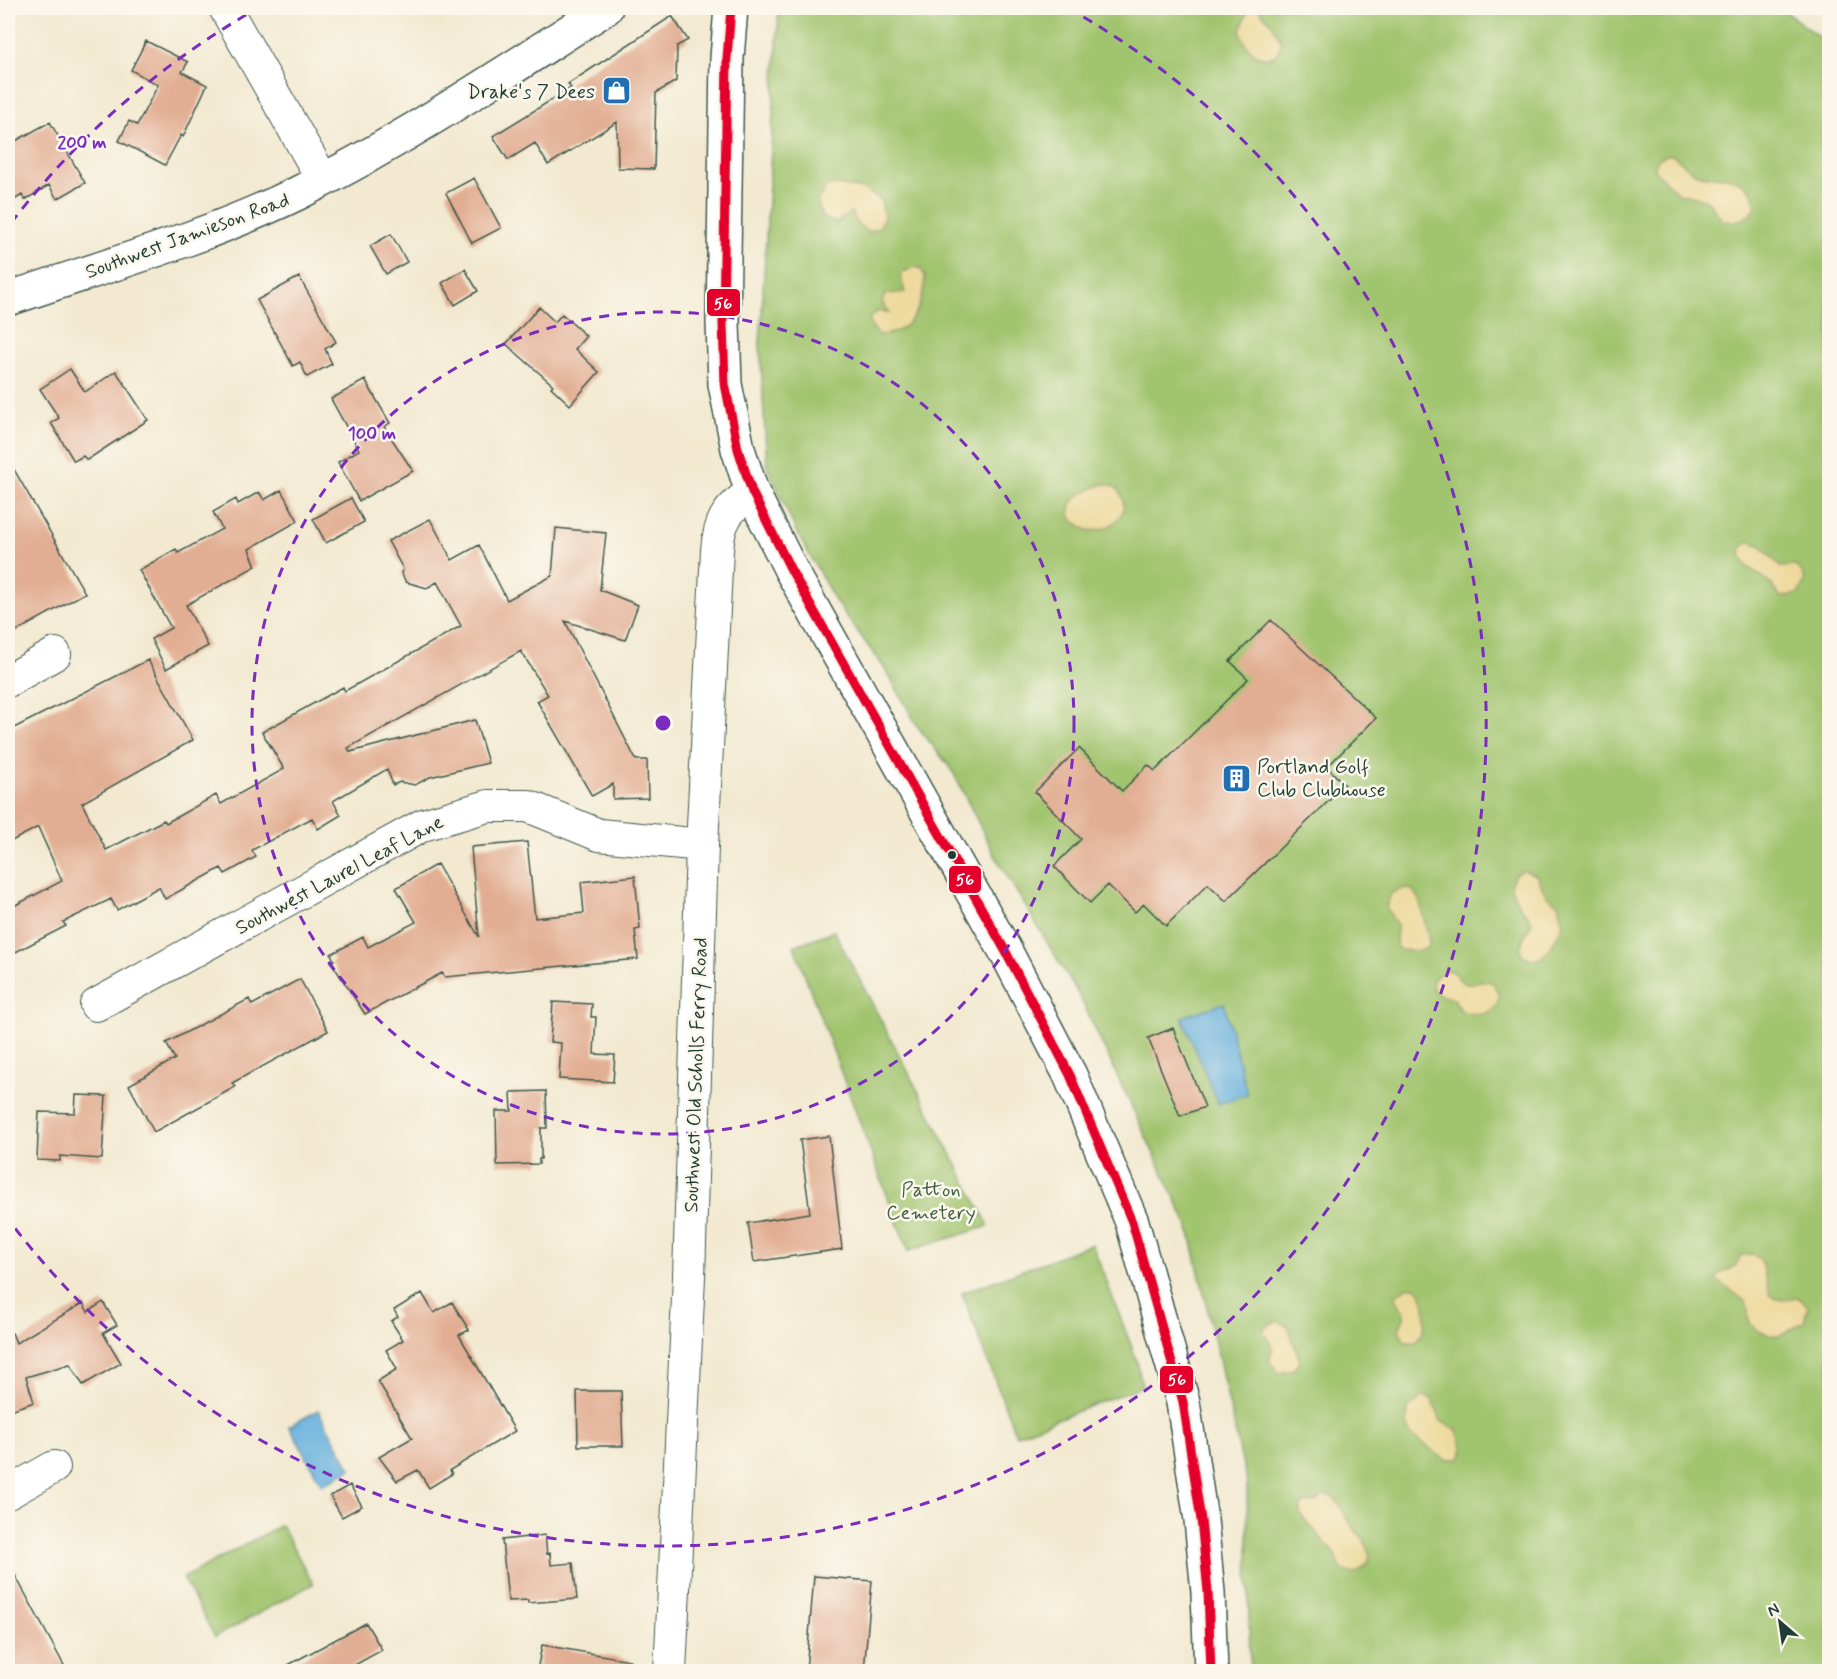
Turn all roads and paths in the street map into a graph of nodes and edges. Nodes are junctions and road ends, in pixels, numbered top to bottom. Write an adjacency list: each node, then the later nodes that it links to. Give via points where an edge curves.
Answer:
1 (225, 8): 4 (street)
2 (606, 8): 4 (main road, Southwest Jamieson Road)
3 (731, 8): 6 (main road, via 727,58 725,384 730,417)
4 (323, 180): 5 (main road, Southwest Jamieson Road, via 219,226)
5 (8, 298)
6 (752, 492): 9 (street, Southwest Old Scholls Ferry Road, via 732,505 718,531); 14 (main road, via 791,570 1071,1075 1132,1222 1183,1402 1198,1490)
7 (56, 654): 8 (street)
8 (8, 681)
9 (702, 845): 10 (street, Southwest Laurel Leaf Lane, via 599,835 528,806 488,806 458,813 423,825); 13 (street, Southwest Old Scholls Ferry Road, via 689,1277)
10 (96, 1005)
11 (54, 1467): 12 (street)
12 (8, 1493)
13 (670, 1671)
14 (1211, 1671)

